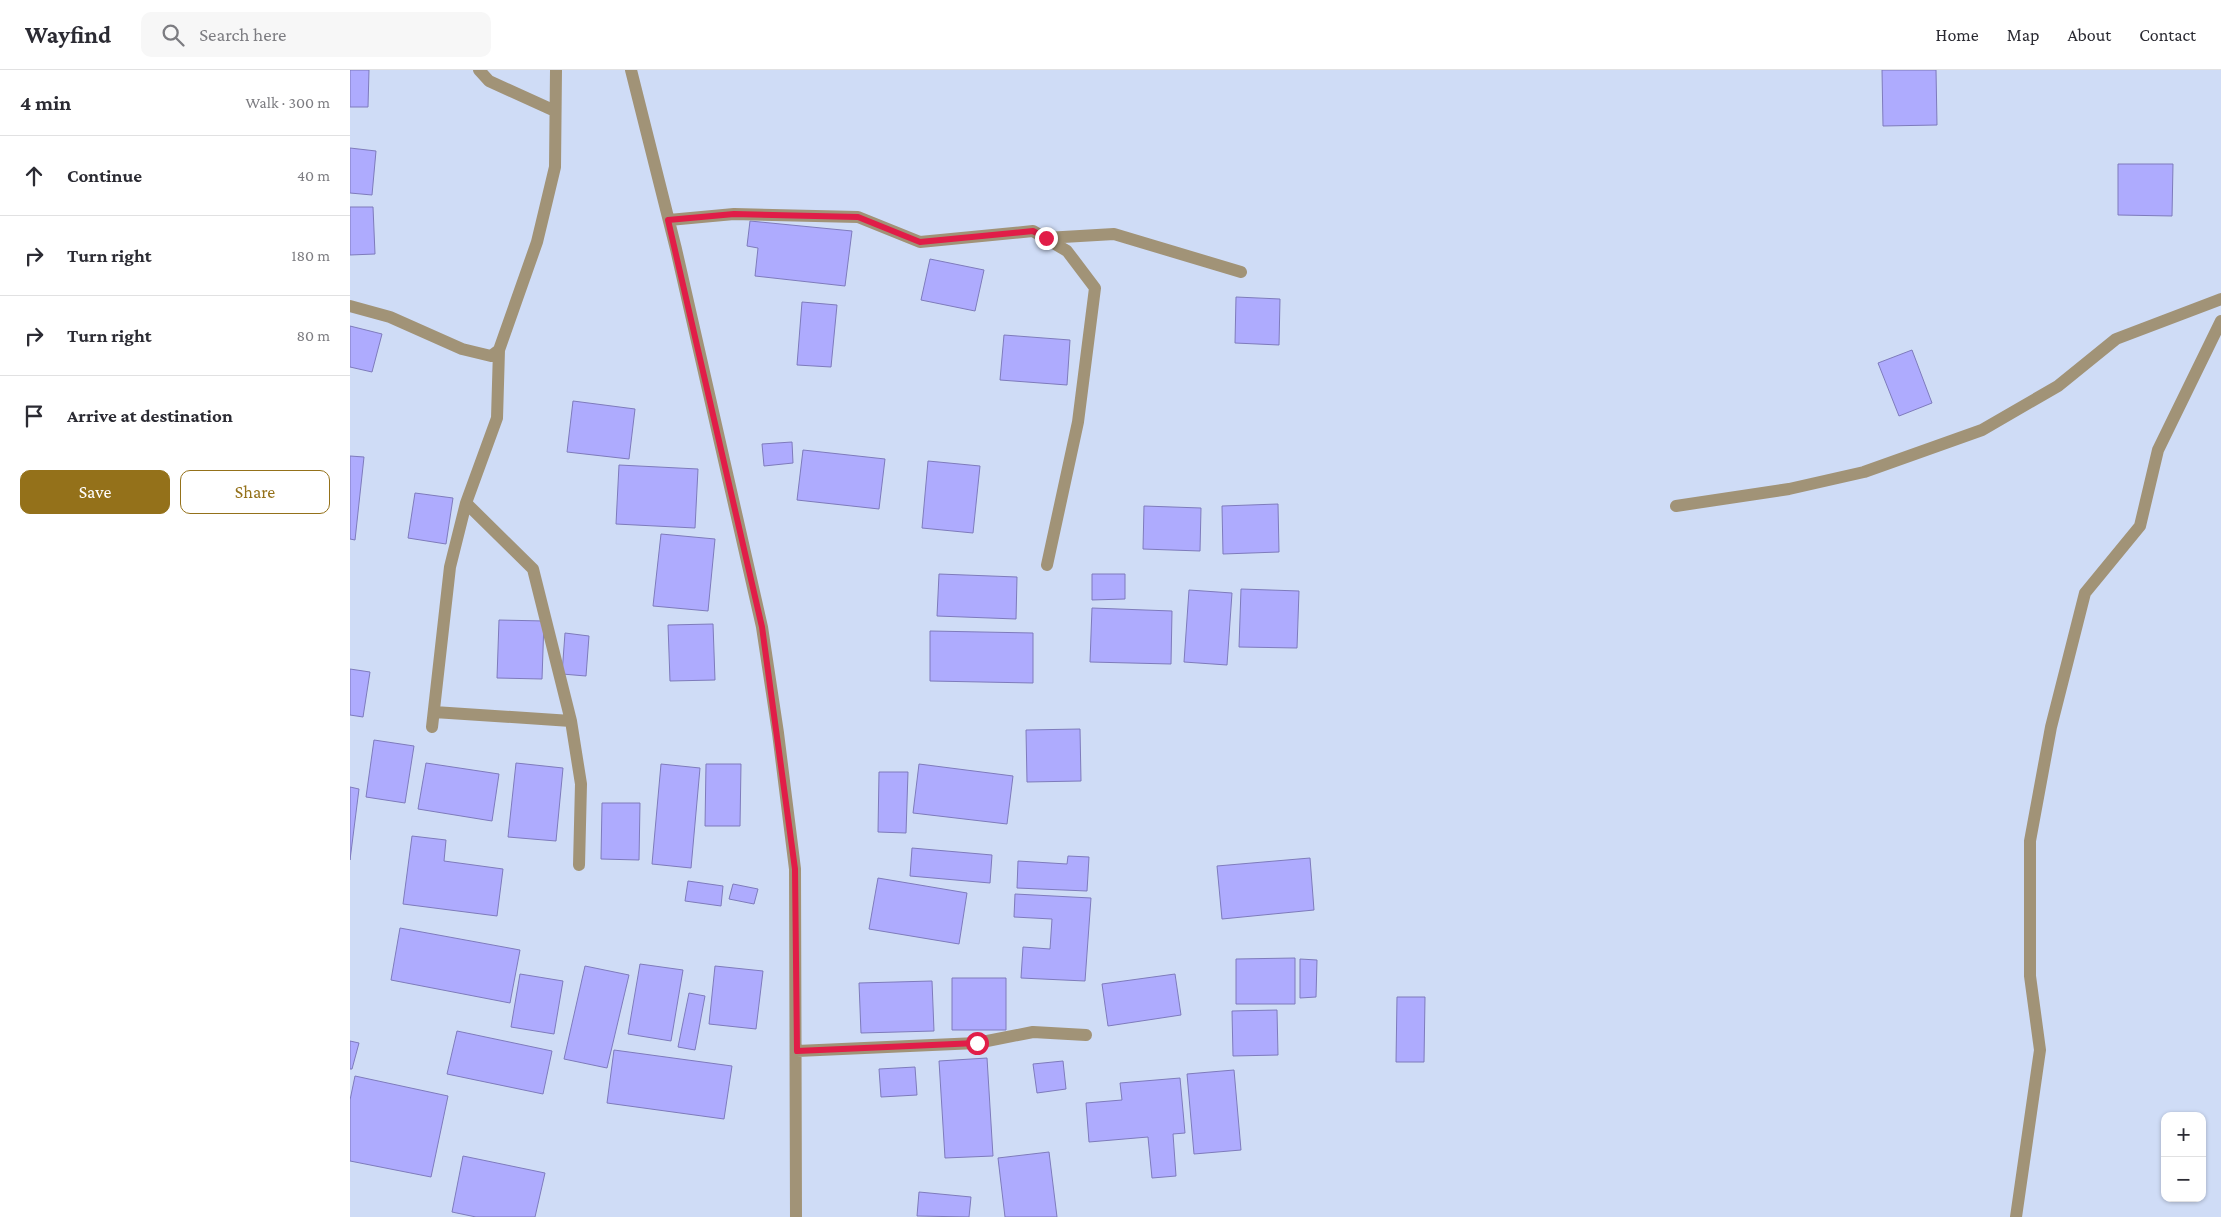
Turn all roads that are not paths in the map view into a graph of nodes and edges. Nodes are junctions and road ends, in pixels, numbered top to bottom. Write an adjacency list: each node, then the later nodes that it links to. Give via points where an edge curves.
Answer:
1 (479, 70): 4 (street, via 489,81)
2 (556, 70): 4 (street)
3 (631, 70): 5 (street)
4 (555, 111): 11 (street, via 556,168 537,242)
5 (668, 220): 6 (street, via 734,214 858,217 920,242 1033,231); 20 (street, via 764,637 795,869)
6 (1046, 238): 7 (street, via 1114,234); 14 (street, via 1068,251 1095,288 1078,422)
7 (1241, 272)
8 (2221, 299): 13 (street, via 2116,339 2058,386 1982,430 1864,472 1789,489)
9 (350, 306): 11 (street, via 390,317 462,348 491,356)
10 (2221, 322): 22 (street, via 2158,450 2140,526 2085,593 2051,727 2030,841 2030,976 2040,1050)
11 (499, 350): 12 (street, via 497,418)
12 (466, 503): 15 (street, via 450,567); 16 (street, via 533,569)
13 (1676, 506)
14 (1047, 565)
15 (434, 712): 16 (street); 17 (street)
16 (571, 721): 18 (street, via 581,784)
17 (432, 727)
18 (579, 865)
19 (1086, 1035): 20 (street, via 1032,1032 977,1043)
20 (797, 1051): 21 (street)
21 (796, 1217)
22 (2016, 1217)

